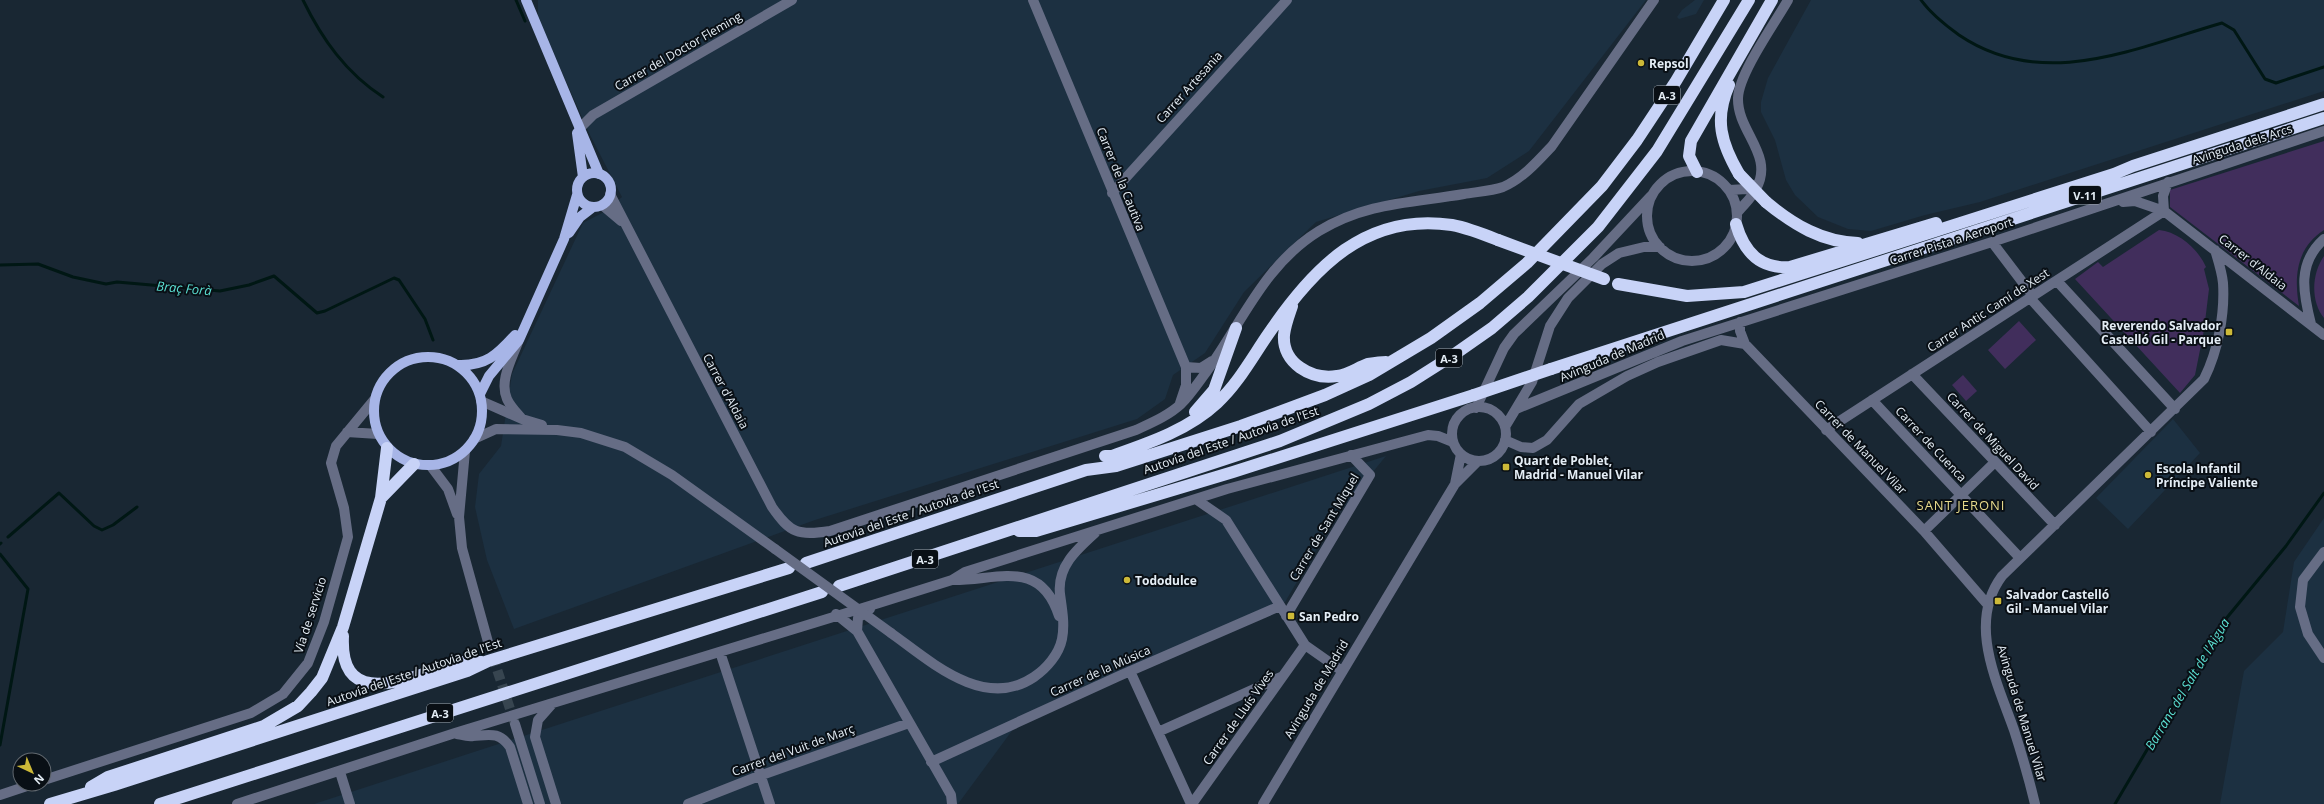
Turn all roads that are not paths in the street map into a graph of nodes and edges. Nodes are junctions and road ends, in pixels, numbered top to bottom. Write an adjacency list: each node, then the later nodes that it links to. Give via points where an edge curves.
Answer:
1 (526, 0): 12 (main road)
2 (792, 0): 12 (street, Carrer del Doctor Fleming)
3 (1033, 0): 21 (street, Carrer de la Cautiva)
4 (1287, 0): 21 (street, Carrer Artesania)
5 (1654, 0): 44 (street, Carrer d'Aldaia, via 1552,146 1532,166 1503,187 1398,202 1338,220 1297,247 1273,270 1254,296)
6 (1724, 0): 49 (highway, Autovía del Este / Autovia de l'Est / A-3, via 1676,81 1637,140 1602,186 1547,244 1502,285 1431,338)
7 (1749, 0): 86 (highway, Autovía del Este / Autovia de l'Est / A-3, via 1657,151 1628,191 1574,254 1492,328 1411,382 1369,404 1280,441 1057,513)
8 (1788, 0): 19 (street, via 1748,69 1738,98 1742,122 1759,150 1763,169)
9 (1770, 3): 15 (highway, via 1691,141 1688,156); 33 (highway, bridge, via 1734,72 1721,109 1723,143 1739,174 1766,202 1805,230 1844,242)
10 (2324, 104): 14 (highway, V-11)
11 (2324, 118): 36 (highway, V-11)
12 (577, 125): 16 (main road); 17 (main road)
13 (2324, 131): 18 (street, Avinguda dels Arcs)
14 (2133, 166): 33 (highway, via 2111,170); 38 (highway, V-11, via 1860,256 1737,293 1687,296)
15 (1697, 172): 20 (street, via 1715,177); 23 (street, via 1668,178)
16 (599, 174): 17 (main road, via 591,173); 22 (main road, via 608,182)
17 (583, 177): 24 (main road, via 578,185)
18 (2168, 182): 26 (street, Carrer Pista a Aeroport); 27 (street, via 2163,196)
19 (1759, 183): 20 (street, via 1747,189); 28 (street)
20 (1729, 190): 28 (street)
21 (1112, 193): 51 (street, Carrer de la Cautiva)
22 (610, 194): 25 (main road); 29 (street, Carrer d'Aldaia)
23 (1652, 194): 34 (street, via 1648,206 1648,226 1651,236); 57 (street, via 1593,258 1514,334 1504,348)
24 (577, 195): 25 (main road, via 583,203); 31 (main road)
25 (598, 206): 29 (street, Carrer d'Aldaia); 31 (main road, via 580,218)
26 (2101, 206): 27 (street, Carrer d’Aldaia, via 2135,201); 32 (street, Carrer Pista a Aeroport)
27 (2164, 212): 35 (street, Carrer d’Aldaia); 37 (street, Carrer Antic Camí de Xest)
28 (1737, 219): 33 (highway, via 1743,244 1751,255 1760,262 1778,268 1790,267); 34 (street, via 1728,242 1719,251 1705,258 1684,259)
29 (625, 225): 56 (street, Carrer d'Aldaia, via 772,507 785,525 796,532 830,531 1136,430)
30 (2324, 239): 43 (street, via 2316,246 2303,272)
31 (564, 240): 41 (main road)
32 (1992, 242): 39 (street); 42 (street, Carrer Pista a Aeroport)
33 (1870, 243)
34 (1660, 247): 58 (street, via 1644,247 1619,253 1602,264 1578,287 1550,326 1532,382)
35 (2215, 250): 43 (street, Carrer d’Aldaia); 59 (street, Avinguda de Manuel Vilar, via 2223,282 2222,312 2211,365 2204,379)
36 (1847, 272): 38 (highway, via 1831,274 1748,299 1707,304 1658,299); 86 (highway, bridge, via 1759,303 1233,472 1036,531)
37 (2057, 280): 39 (street, Carrer Antic Camí de Xest); 59 (street)
38 (1618, 284): 40 (highway, bridge, via 1453,226 1422,224 1391,228 1360,239 1342,249 1313,275)
39 (2031, 297): 52 (street, Carrer Antic Camí de Xest); 65 (street)
40 (1295, 298): 49 (highway, via 1284,336 1290,357 1311,375 1336,376 1368,364); 74 (highway, via 1285,308 1218,403 1156,441)
41 (527, 321): 46 (main road); 50 (main road, via 489,360)
42 (1740, 322): 47 (street); 58 (street, Avinguda de Madrid, via 1682,341)
43 (2311, 324): 45 (street, Carrer d’Aldaia)
44 (1236, 328): 48 (street, Carrer d'Aldaia); 74 (highway, via 1224,367 1206,402 1181,422 1159,434 1111,451)
45 (2324, 335)
46 (519, 340): 53 (main road, via 489,376); 60 (street, via 505,377 504,389 507,399)
47 (1744, 344): 63 (street, Carrer de Manuel Vilar); 68 (street, Avinguda de Madrid, via 1729,340 1716,342 1658,362 1628,376 1579,404 1547,440 1532,448 1521,447)
48 (1215, 360): 51 (street, via 1201,368); 56 (street, Carrer d'Aldaia, via 1195,390)
49 (1391, 361): 79 (highway, Autovía del Este / Autovia de l'Est / A-3, via 1369,375 1286,410 1116,466)
50 (458, 365): 53 (main road, via 473,380); 54 (main road, via 443,358 421,356 399,364 383,380)
51 (1186, 367): 56 (street, via 1186,385)
52 (1912, 374): 55 (street, Carrer Antic Camí de Xest); 76 (street, Carrer de Miguel David)
53 (481, 397): 60 (street); 67 (main road, via 482,414)
54 (374, 400): 64 (street, Vía de servicio); 66 (main road, via 374,423)
55 (1872, 400): 63 (street, Carrer Antic Camí de Xest); 81 (street, Carrer de Cuenca)
56 (1179, 405)
57 (1476, 408): 61 (street, via 1495,414); 69 (street, via 1468,409 1455,420 1452,428)
58 (1516, 409): 61 (street)
59 (2175, 409): 65 (street, Avinguda de Manuel Vilar)
60 (522, 419): 62 (street)
61 (1505, 427): 68 (street)
62 (557, 430): 67 (street, via 496,429); 102 (street, bridge, via 601,439 648,459 891,633 957,678 974,685 1001,689 1029,681 1041,673 1057,651)
63 (1826, 430): 87 (street, Carrer de Manuel Vilar)
64 (347, 432): 66 (street); 120 (street, Vía de servicio, via 336,446 331,463 344,508 348,537 324,622 308,663 283,694 251,713)
65 (2151, 432): 85 (street, Avinguda de Manuel Vilar)
66 (378, 434): 70 (main road)
67 (474, 439): 71 (main road)
68 (1505, 440): 75 (street, via 1496,456)
69 (1453, 442): 72 (street); 73 (street, via 1428,435)
70 (387, 448): 77 (main road, via 399,458); 82 (highway)
71 (465, 451): 78 (main road, via 449,461); 84 (street)
72 (1461, 454): 75 (street); 80 (street, Avinguda de Madrid)
73 (1351, 455): 83 (street, via 1227,489); 100 (street, Carrer de Sant Miquel, via 1370,475)
74 (1105, 456): 79 (highway)
75 (1478, 461): 80 (street, Avinguda de Madrid)
76 (1995, 462): 81 (street); 85 (street, Carrer de Miguel David)
77 (414, 464): 78 (main road); 82 (highway)
78 (430, 466): 84 (street, via 448,489)
79 (1086, 470): 91 (highway, Autovía del Este / Autovia de l'Est / A-3)
80 (1455, 484): 110 (street, Avinguda de Madrid)
81 (1961, 495): 87 (street); 90 (street, Carrer de Cuenca)
82 (381, 498): 101 (highway)
83 (1197, 500): 88 (street); 98 (street, via 1226,520)
84 (459, 517): 104 (street, via 468,575)
85 (2055, 525): 90 (street, Avinguda de Manuel Vilar)
86 (1012, 531): 94 (highway, Autovía del Este / Autovia de l'Est / A-3)
87 (1924, 531): 97 (street, Carrer de Manuel Vilar)
88 (1097, 532): 93 (street, via 965,572); 102 (street, via 1079,548 1063,570 1060,581)
89 (2324, 552): 107 (street, via 2303,580 2300,607 2308,634)
90 (2020, 558): 97 (street, Avinguda de Manuel Vilar, via 1993,588)
91 (806, 563)
92 (789, 568): 108 (highway, Autovía del Este / Autovia de l'Est)
93 (952, 580): 96 (street); 102 (street, via 969,580 994,575 1026,578 1048,594 1056,607)
94 (839, 586)
95 (822, 592): 126 (highway, A-3)
96 (879, 603): 99 (street); 103 (street, via 858,618)
97 (1988, 605): 136 (street, Avinguda de Manuel Vilar, via 1988,653 2023,758)
98 (1280, 606): 100 (street); 109 (street, Carrer de la Música)
99 (836, 614): 103 (street); 106 (street)
100 (1286, 616): 105 (street)
101 (343, 626): 108 (highway, via 342,650 346,662 352,672 369,683 397,683 464,662); 122 (highway, via 322,678 312,692 284,716 244,733 108,777)
102 (1063, 628)
103 (857, 630): 113 (street)
104 (488, 642)
105 (1305, 645): 110 (street); 111 (street, Carrer de Lluís Vives)
106 (720, 652): 112 (street); 119 (street)
107 (2324, 658)
108 (488, 661): 122 (highway, Autovía del Este / Autovia de l'Est, via 460,673)
109 (1130, 671): 115 (street); 117 (street, Carrer de la Música)
110 (1342, 671): 135 (street, Avinguda de Madrid)
111 (1283, 676): 115 (street); 134 (street, Carrer de Lluís Vives)
112 (553, 703): 116 (street); 131 (street, via 538,720 535,737)
113 (909, 723): 117 (street); 119 (street, Carrer del Vuit de Març)
114 (515, 724): 130 (street)
115 (1158, 732): 134 (street)
116 (455, 733): 118 (street); 129 (street, via 472,737 492,734 506,742 510,747)
117 (931, 762): 124 (street)
118 (340, 772): 127 (street); 128 (street)
119 (759, 776): 132 (street, Carrer del Vuit de Març); 133 (street)
120 (52, 777)
121 (12, 791): 123 (street)
122 (80, 794): 125 (highway, Autovía del Este / Autovia de l'Est)
123 (0, 795)
124 (949, 801)
125 (50, 804)
126 (160, 804)
127 (237, 804)
128 (350, 804)
129 (528, 804)
130 (540, 804)
131 (556, 804)
132 (688, 804)
133 (770, 804)
134 (1191, 804)
135 (1263, 804)
136 (2035, 804)

